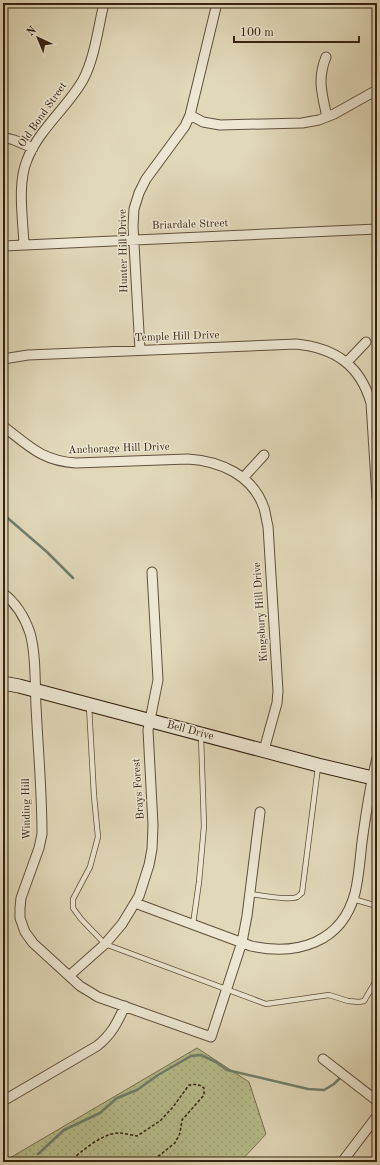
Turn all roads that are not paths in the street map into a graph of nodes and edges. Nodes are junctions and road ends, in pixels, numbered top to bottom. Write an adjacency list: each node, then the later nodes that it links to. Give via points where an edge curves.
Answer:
1 (104, 3): 8 (street, Old Bond Street, via 88,69)
2 (217, 3): 5 (street, Hunter Hill Drive)
3 (326, 57): 6 (street, via 320,82)
4 (377, 90): 6 (street)
5 (190, 115): 6 (street, via 203,122 220,125 302,122); 10 (street, Hunter Hill Drive, via 139,192 134,209)
6 (327, 117)
7 (3, 137): 8 (street)
8 (33, 148): 11 (street, Old Bond Street, via 26,160 23,174)
9 (377, 229): 10 (street, Briardale Street)
10 (134, 239): 11 (street, Briardale Street); 14 (street, Hunter Hill Drive)
11 (24, 245): 12 (street, Briardale Street)
12 (3, 246)
13 (366, 342): 16 (street)
14 (140, 350): 15 (street, Temple Hill Drive, via 28,355); 16 (street, Temple Hill Drive, via 296,344 328,351)
15 (3, 359)
16 (347, 362): 20 (street, via 362,381 371,403)
17 (3, 426): 19 (street, Anchorage Hill Drive, via 44,456 61,462 188,458 232,469)
18 (264, 455): 19 (street)
19 (243, 478): 28 (street, Kingsbury Hill Drive, via 260,500 268,526 278,691)
20 (377, 498)
21 (152, 572): 26 (street, Brays Forest, via 158,680)
22 (3, 594): 24 (street, Winding Hill, via 21,612 30,634)
23 (3, 683): 24 (street, Bell Drive)
24 (35, 690): 25 (street, Bell Drive); 40 (street, Winding Hill, via 42,834 21,898 20,918 25,932 33,943)
25 (89, 704): 26 (street, Bell Drive); 39 (lane, via 98,837 90,867 72,898 73,908)
26 (150, 720): 27 (street, Bell Drive); 35 (street, Brays Forest, via 148,743 152,849 145,882)
27 (201, 734): 28 (street, Bell Drive); 37 (lane, via 204,826)
28 (264, 750): 30 (street, Bell Drive)
29 (377, 758): 31 (street)
30 (318, 765): 31 (street, Bell Drive); 33 (lane, via 302,893 297,897)
31 (374, 778): 34 (street)
32 (260, 812): 33 (street)
33 (250, 894): 38 (street)
34 (353, 899): 36 (lane); 38 (street, via 346,914 331,933 311,945 285,950 268,949)
35 (135, 903): 37 (street); 39 (street, Brays Forest)
36 (377, 906)
37 (193, 924): 38 (street)
38 (242, 942): 42 (street)
39 (105, 944): 40 (street, Brays Forest); 42 (lane)
40 (69, 976): 43 (street, Winding Hill, via 90,992)
41 (377, 979): 42 (lane, via 364,1001 359,1002 329,995 266,1004)
42 (227, 989): 43 (street, Winding Hill, via 211,1038)
43 (125, 1006): 45 (street, via 113,1031 102,1042)
44 (323, 1059): 46 (street)
45 (3, 1101)
46 (377, 1101)
47 (377, 1116): 48 (street)
48 (342, 1162)

